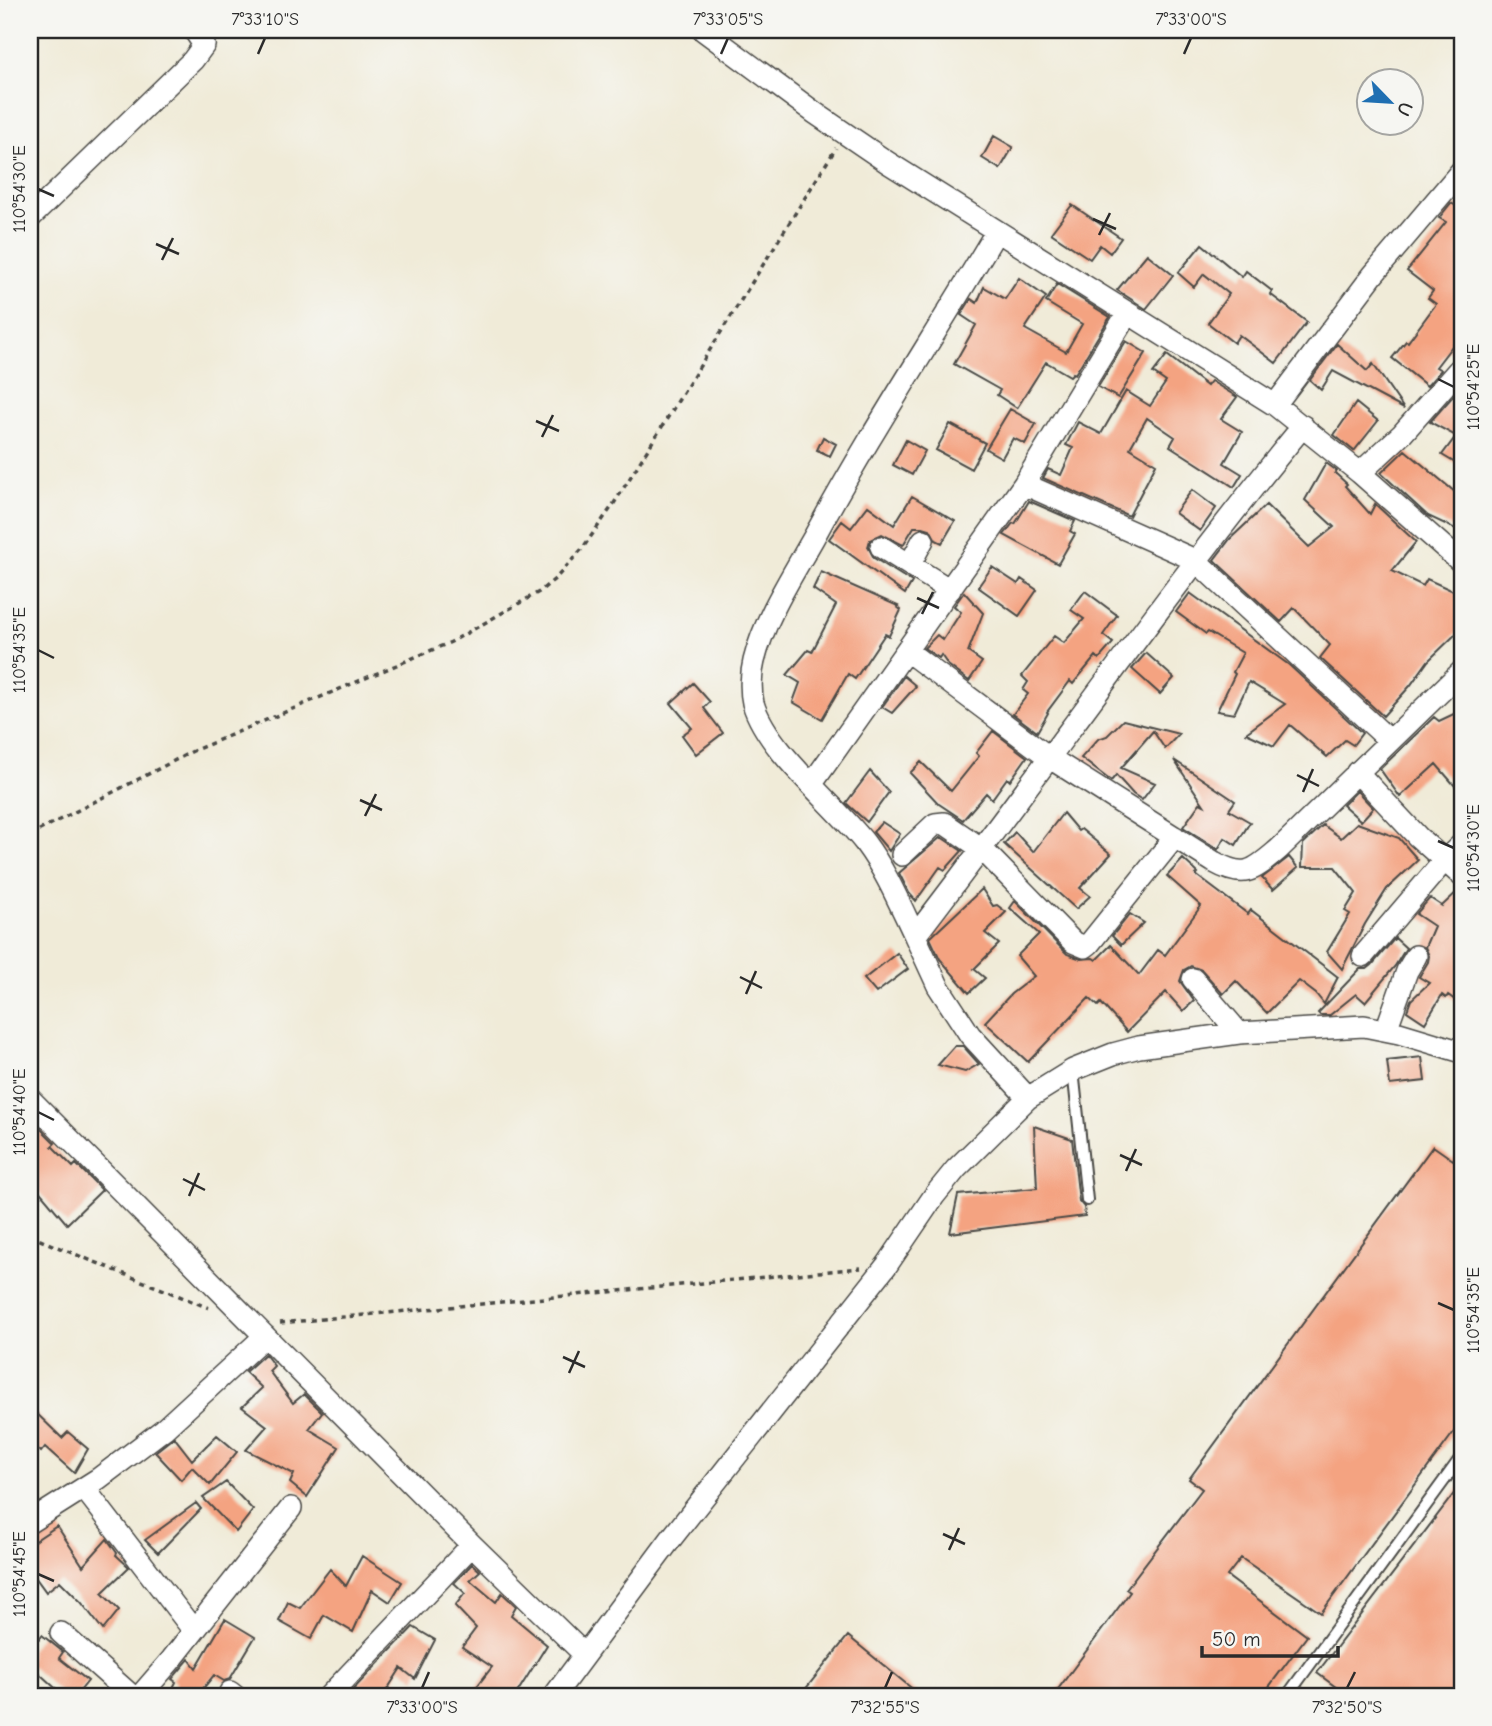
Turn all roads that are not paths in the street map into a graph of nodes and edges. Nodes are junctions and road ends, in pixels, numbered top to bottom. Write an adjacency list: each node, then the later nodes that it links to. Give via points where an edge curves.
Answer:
1 (194, 30): 4 (street, via 204,45 193,60)
2 (704, 30): 5 (street, via 844,134)
3 (1462, 170): 8 (street, via 1373,275)
4 (30, 218)
5 (996, 232): 6 (street); 23 (street, via 827,512 764,633 754,662 753,702 763,725)
6 (1127, 313): 8 (street); 11 (street)
7 (1459, 375): 10 (street)
8 (1275, 405): 9 (street)
9 (1303, 426): 10 (street); 14 (street)
10 (1360, 474): 15 (street)
11 (1024, 484): 14 (street); 17 (street)
12 (923, 540): 16 (street)
13 (881, 547): 16 (street)
14 (1195, 560): 20 (street); 21 (street)
15 (1462, 563)
16 (910, 564): 17 (street)
17 (950, 590): 18 (street)
18 (907, 651): 21 (street); 23 (street)
19 (1462, 671): 20 (street)
20 (1390, 741): 22 (street)
21 (1051, 758): 24 (street); 26 (street)
22 (1357, 772): 24 (street, via 1279,849 1241,873); 28 (street)
23 (811, 785): 30 (street, via 866,845)
24 (1175, 837): 26 (street, via 1085,947 1073,942)
25 (1462, 844): 28 (street)
26 (982, 849): 27 (street, via 938,822); 30 (street)
27 (902, 855)
28 (1444, 861): 29 (street); 31 (street)
29 (1462, 876)
30 (915, 936): 38 (street, via 930,971 970,1035)
31 (1363, 956)
32 (1416, 956): 34 (street)
33 (1193, 979): 35 (street)
34 (1386, 1030): 35 (street, via 1339,1026); 36 (street)
35 (1239, 1033): 37 (street, via 1139,1047)
36 (1462, 1052)
37 (1073, 1070): 38 (street); 40 (lane)
38 (1028, 1098): 49 (street, via 934,1196 887,1265)
39 (30, 1099): 41 (street)
40 (1087, 1200)
41 (259, 1331): 43 (street, via 164,1429); 46 (street)
42 (1462, 1456): 54 (lane)
43 (84, 1488): 45 (street); 47 (street)
44 (290, 1508): 47 (street)
45 (30, 1522)
46 (472, 1545): 49 (street); 52 (street)
47 (194, 1631): 51 (street)
48 (61, 1633): 50 (street)
49 (584, 1654): 53 (street)
50 (132, 1696)
51 (140, 1696)
52 (329, 1696)
53 (554, 1696)
54 (1287, 1696)

